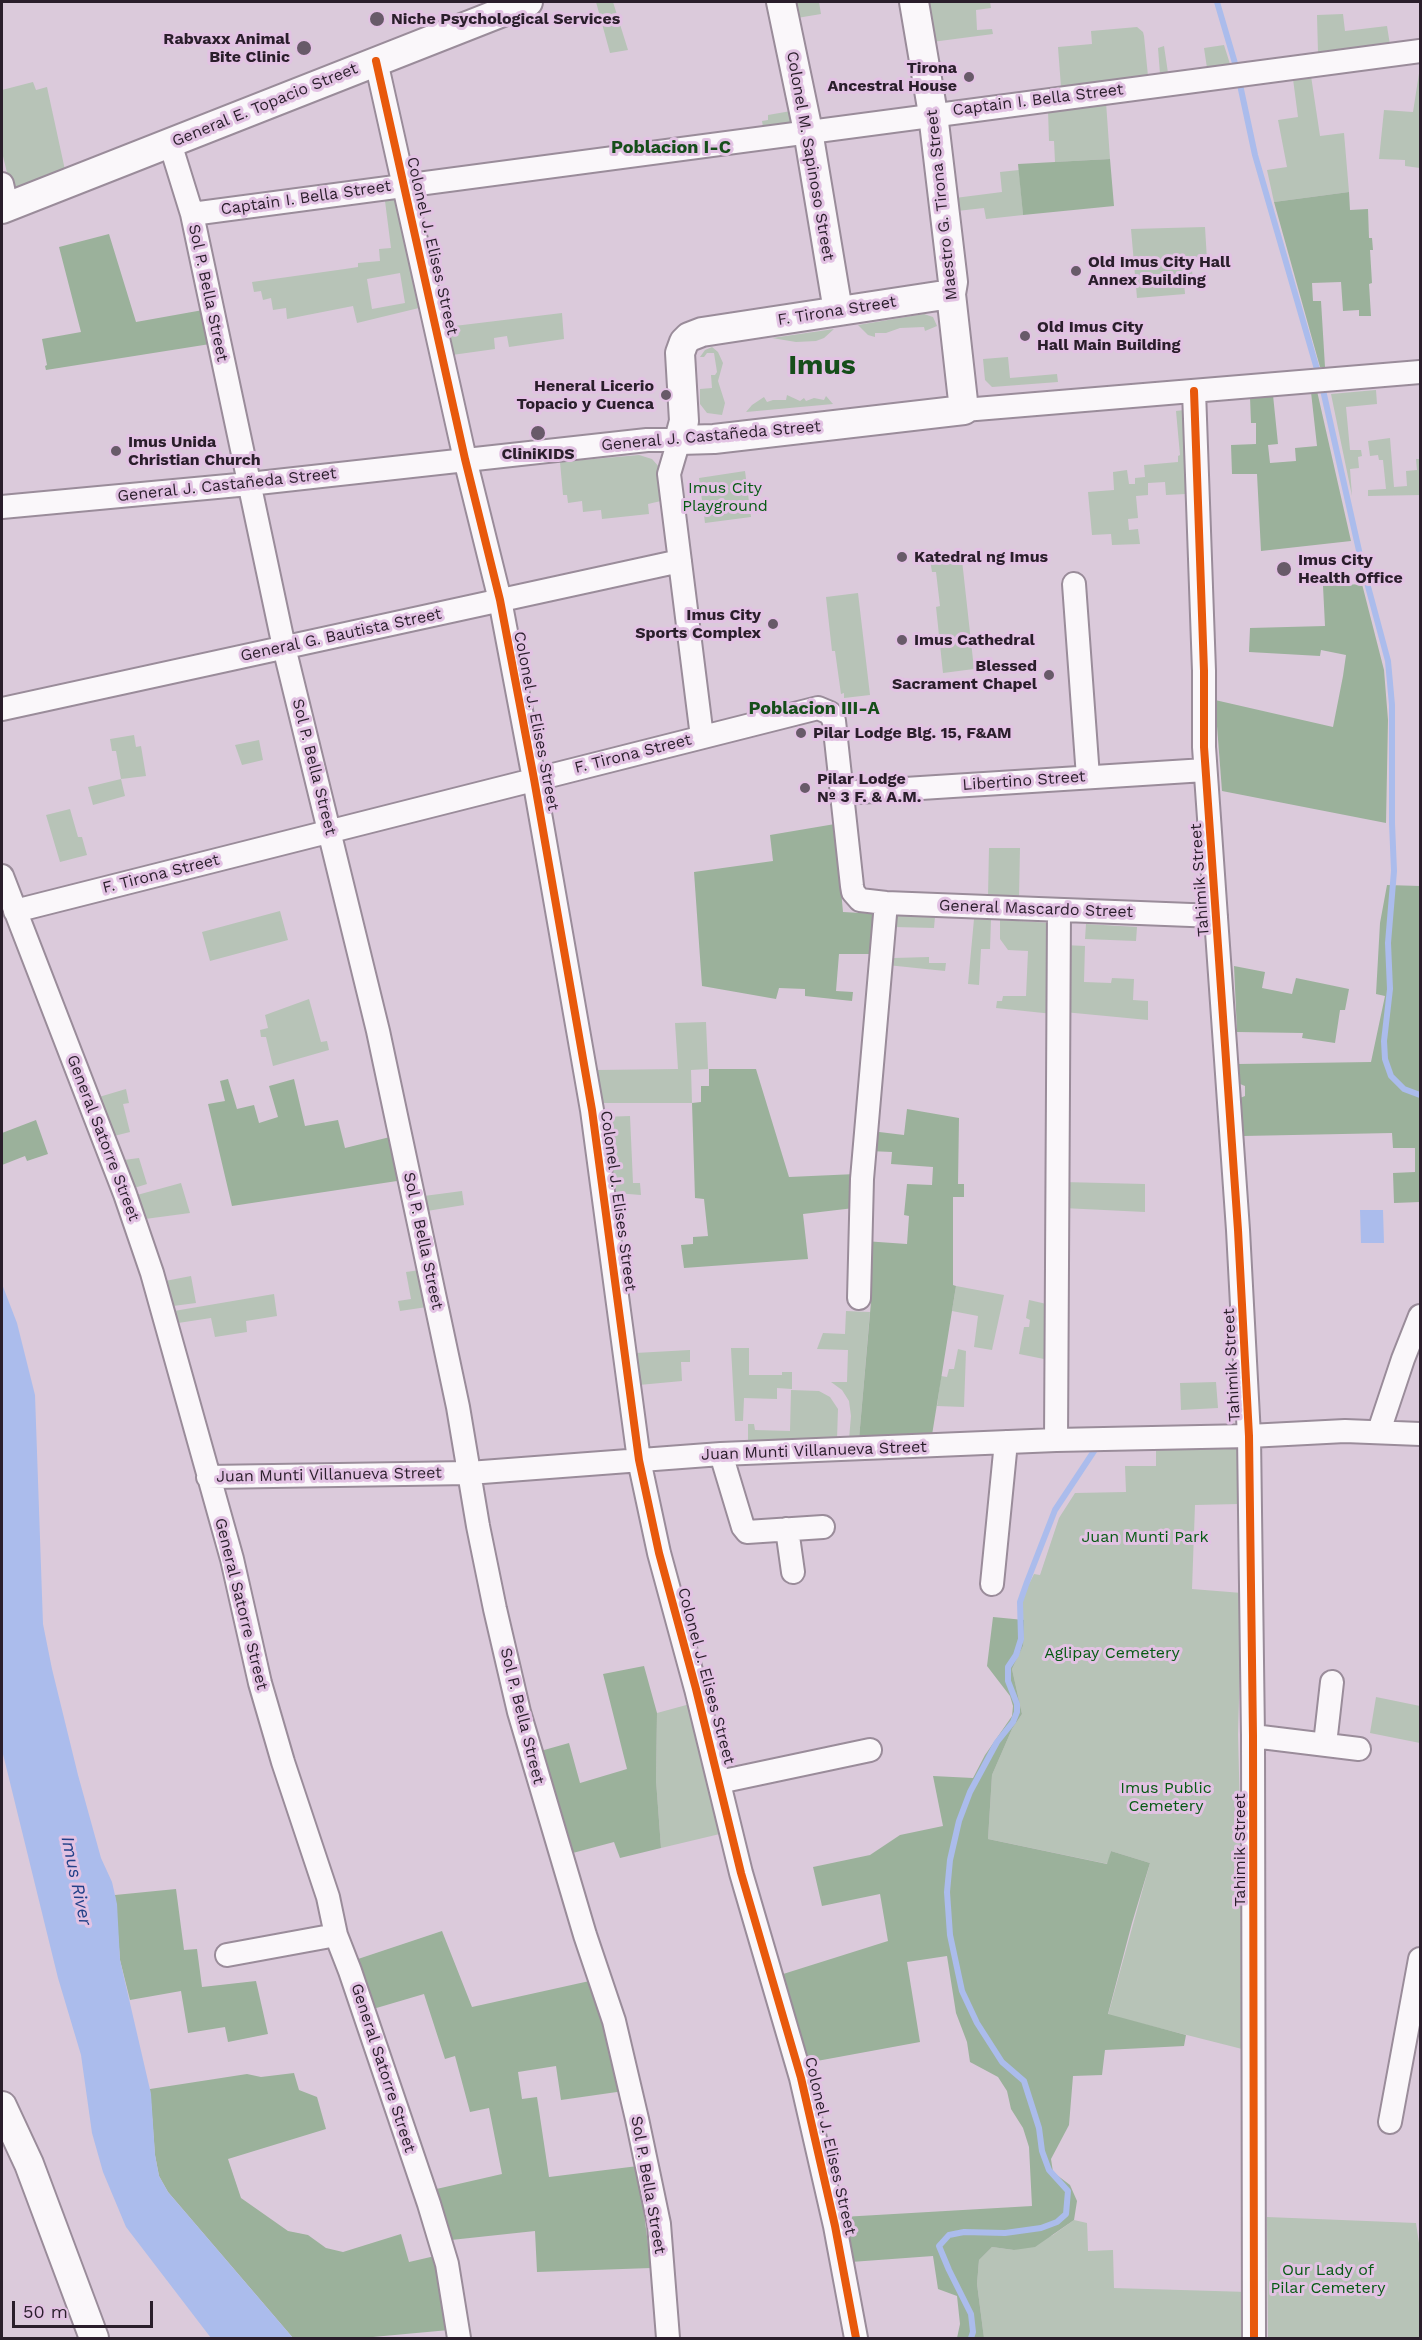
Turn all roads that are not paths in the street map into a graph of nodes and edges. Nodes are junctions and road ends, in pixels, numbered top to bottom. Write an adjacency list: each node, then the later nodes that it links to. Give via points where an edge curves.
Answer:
1 (528, 2): 5 (main road, General E. Topacio Street)
2 (781, 2): 7 (main road, Colonel M. Sapinoso Street)
3 (914, 2): 6 (main road, Maestro G. Tirona Street)
4 (1420, 51): 6 (street, Captain I. Bella Street)
5 (376, 61): 8 (main road, General E. Topacio Street); 9 (street, Colonel J. Elises Street)
6 (933, 114): 7 (street, Captain I. Bella Street); 12 (main road, Maestro G. Tirona Street, via 953,282)
7 (807, 131): 9 (street, Captain I. Bella Street); 13 (main road, Colonel M. Sapinoso Street)
8 (170, 143): 10 (main road, General E. Topacio Street); 11 (street, Sol P. Bella Street)
9 (405, 184): 11 (street, Captain I. Bella Street); 18 (street, Colonel J. Elises Street)
10 (3, 200)
11 (192, 214): 19 (street, Sol P. Bella Street)
12 (951, 294): 13 (main road, F. Tirona Street); 16 (main road, Maestro G. Tirona Street)
13 (838, 311): 17 (main road, F. Tirona Street, via 689,337 680,353 684,421)
14 (1420, 372): 15 (street, General J. Castañeda Street)
15 (1194, 391): 16 (street, General J. Castañeda Street); 27 (street, Tahimik Street)
16 (964, 410): 17 (main road, General J. Castañeda Street)
17 (679, 440): 18 (street, General J. Castañeda Street); 21 (street, F. Tirona Street, via 669,474)
18 (465, 459): 19 (street, General J. Castañeda Street); 23 (street, Colonel J. Elises Street)
19 (249, 484): 20 (street, General J. Castañeda Street); 24 (street, Sol P. Bella Street)
20 (2, 507)
21 (680, 561): 23 (street, General G. Bautista Street); 26 (street, F. Tirona Street)
22 (1074, 584): 28 (street)
23 (500, 600): 24 (street, General G. Bautista Street); 29 (street, Colonel J. Elises Street)
24 (284, 647): 25 (street, General G. Bautista Street); 31 (street, Sol P. Bella Street)
25 (2, 709)
26 (702, 737): 29 (street, F. Tirona Street); 30 (street, via 822,709 834,721)
27 (1205, 770): 28 (street, Libertino Street); 36 (street, Tahimik Street)
28 (1088, 777): 30 (street, Libertino Street)
29 (534, 779): 31 (street, F. Tirona Street); 45 (street, Colonel J. Elises Street, via 592,1110)
30 (842, 793): 33 (street, General Mascardo Street, via 852,886 857,897 865,902)
31 (329, 831): 34 (street, F. Tirona Street); 46 (street, Sol P. Bella Street, via 398,1124)
32 (2, 876): 34 (street, General Satorre Street)
33 (886, 903): 35 (street, General Mascardo Street); 37 (street, via 861,1179)
34 (10, 907): 47 (street, General Satorre Street, via 141,1237)
35 (1059, 910): 36 (street, General Mascardo Street); 42 (street)
36 (1216, 916): 41 (street, Tahimik Street)
37 (858, 1298)
38 (1420, 1316): 39 (street)
39 (1378, 1431): 40 (street, Juan Munti Villanueva Street); 41 (street, Juan Munti Villanueva Street)
40 (1420, 1434)
41 (1249, 1436): 42 (street, Juan Munti Villanueva Street); 53 (street, Tahimik Street)
42 (1056, 1440): 43 (street, Juan Munti Villanueva Street)
43 (1006, 1442): 44 (street, Juan Munti Villanueva Street); 51 (street)
44 (721, 1454): 45 (street, Juan Munti Villanueva Street); 49 (street, via 743,1527 752,1533)
45 (639, 1460): 46 (street, Juan Munti Villanueva Street); 57 (street, Colonel J. Elises Street, via 659,1553)
46 (470, 1473): 47 (street, Juan Munti Villanueva Street); 66 (street, Sol P. Bella Street, via 478,1527 519,1712 614,2021 637,2119 658,2224)
47 (208, 1477): 58 (street, General Satorre Street, via 232,1559 260,1683 328,1897)
48 (823, 1527): 49 (street)
49 (787, 1529): 50 (street)
50 (793, 1572)
51 (992, 1584)
52 (1332, 1682): 54 (street)
53 (1253, 1736): 54 (street); 68 (street, Tahimik Street)
54 (1325, 1744): 55 (street)
55 (1359, 1749)
56 (870, 1750): 57 (street)
57 (720, 1782): 67 (street, Colonel J. Elises Street, via 753,1917 801,2078 836,2226)
58 (336, 1935): 59 (street); 65 (street, General Satorre Street, via 429,2204 447,2264)
59 (227, 1955)
60 (1420, 1959): 61 (street)
61 (1414, 2035): 63 (street)
62 (2, 2106): 64 (main road, via 29,2164)
63 (1390, 2122)
64 (94, 2338)
65 (459, 2338)
66 (668, 2338)
67 (856, 2338)
68 (1254, 2338)

